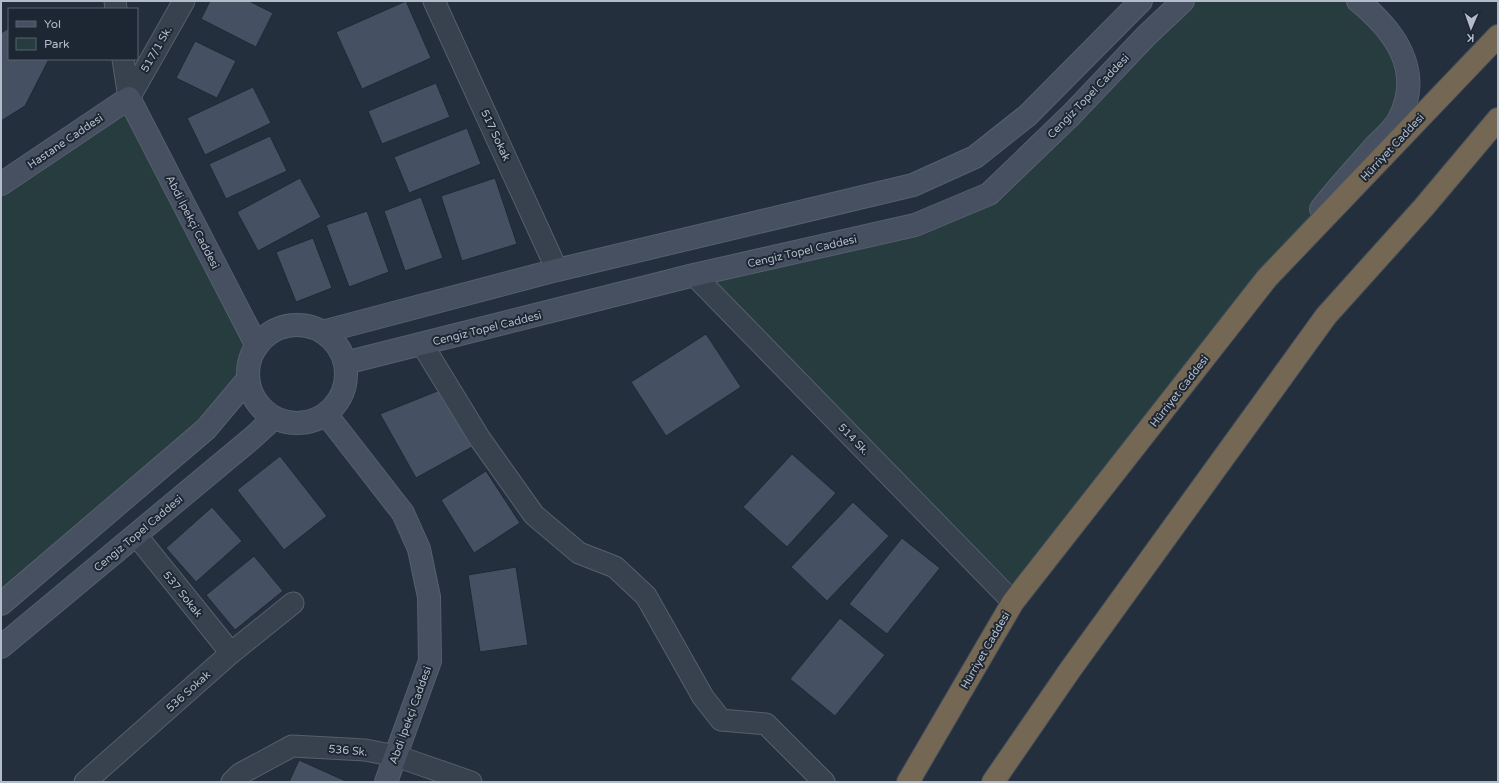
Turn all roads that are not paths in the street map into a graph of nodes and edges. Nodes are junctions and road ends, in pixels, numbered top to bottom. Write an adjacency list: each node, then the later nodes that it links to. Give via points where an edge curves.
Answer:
1 (184, 1): 8 (street, 517/1 Sk.)
2 (434, 1): 11 (street, 517 Sokak)
3 (1141, 1): 11 (street, via 1028,114 975,157 913,185)
4 (1183, 1): 12 (street, Cengiz Topel Caddesi, via 989,194 915,225)
5 (1358, 1): 13 (street, via 1375,15 1398,44 1408,67 1409,94 1399,120 1336,190)
6 (1498, 36): 13 (highway, Hürriyet Caddesi)
7 (123, 60): 8 (street)
8 (129, 98): 10 (street, Hastane Caddesi); 16 (street, Abdi İpekçi Caddesi)
9 (1498, 119): 34 (highway, via 1424,207 1326,316 1070,670)
10 (1, 184)
11 (557, 270): 14 (street)
12 (694, 275): 15 (street, Cengiz Topel Caddesi); 22 (street, 514 Sk.)
13 (1268, 278): 22 (highway, Hürriyet Caddesi)
14 (322, 332): 16 (street, via 308,326 279,328 266,336); 17 (street, via 340,350)
15 (422, 344): 17 (street, Cengiz Topel Caddesi); 32 (street, via 480,439 534,515 579,553 615,567 646,596 703,697 721,720 766,724)
16 (257, 346): 18 (street, via 248,368)
17 (345, 363): 19 (street, via 344,391)
18 (248, 379): 20 (street, via 256,399); 24 (street, via 206,429)
19 (326, 414): 20 (street, via 301,423); 27 (street, Abdi İpekçi Caddesi, via 403,512 419,549 429,597 430,661)
20 (274, 418): 21 (street, Cengiz Topel Caddesi)
21 (136, 535): 25 (street, Cengiz Topel Caddesi); 26 (street, 537 Sokak)
22 (1013, 602): 33 (highway, Hürriyet Caddesi)
23 (293, 603): 26 (street, 536 Sokak)
24 (1, 604)
25 (1, 647)
26 (231, 653): 28 (street, 536 Sokak)
27 (396, 756): 29 (street, 536 Sk., via 365,750 292,746 240,774); 30 (street, Abdi İpekçi Caddesi); 31 (street, 536 Sk.)
28 (85, 782)
29 (232, 782)
30 (386, 782)
31 (471, 782)
32 (824, 782)
33 (908, 782)
34 (993, 782)

